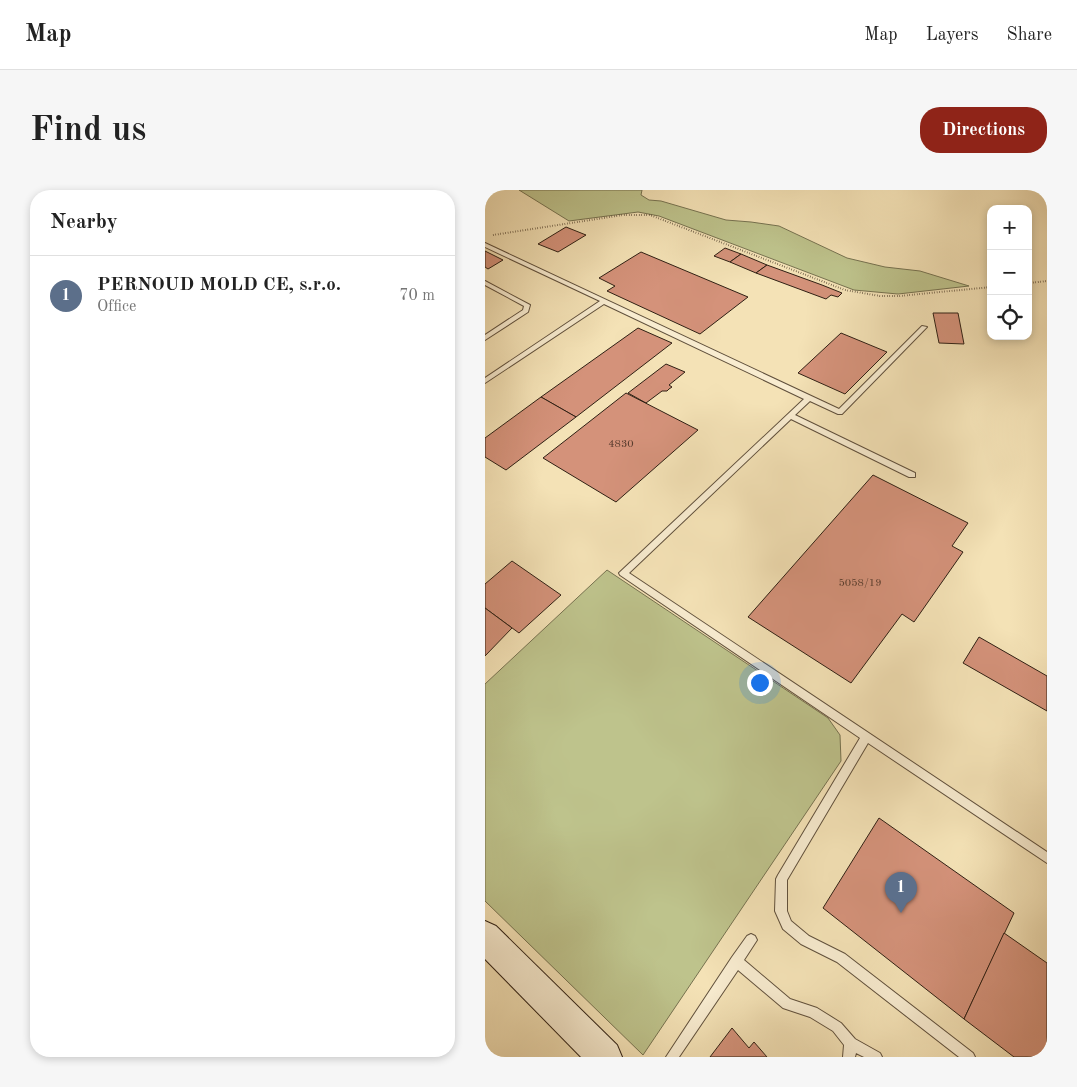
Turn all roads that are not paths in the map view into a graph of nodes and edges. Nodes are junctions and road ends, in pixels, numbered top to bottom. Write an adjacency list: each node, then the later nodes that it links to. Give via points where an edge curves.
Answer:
1 (485, 245): 3 (lane)
2 (485, 283): 5 (lane, via 527,305 526,311)
3 (604, 302): 6 (lane); 7 (lane)
4 (924, 327): 7 (lane, via 840,412)
5 (485, 338)
6 (485, 381)
7 (809, 398): 8 (lane)
8 (790, 416): 9 (lane); 10 (lane, via 623,573)
9 (912, 475)
10 (867, 736): 11 (lane); 20 (lane, via 782,878 781,912 787,925 805,940 841,958)
11 (1047, 858)
12 (485, 937): 16 (main road)
13 (751, 940): 14 (lane)
14 (736, 961): 15 (lane, via 787,1004 813,1012 837,1027); 17 (lane)
15 (851, 1044): 18 (lane); 19 (lane)
16 (605, 1057)
17 (672, 1057)
18 (849, 1057)
19 (876, 1057)
20 (969, 1057)

